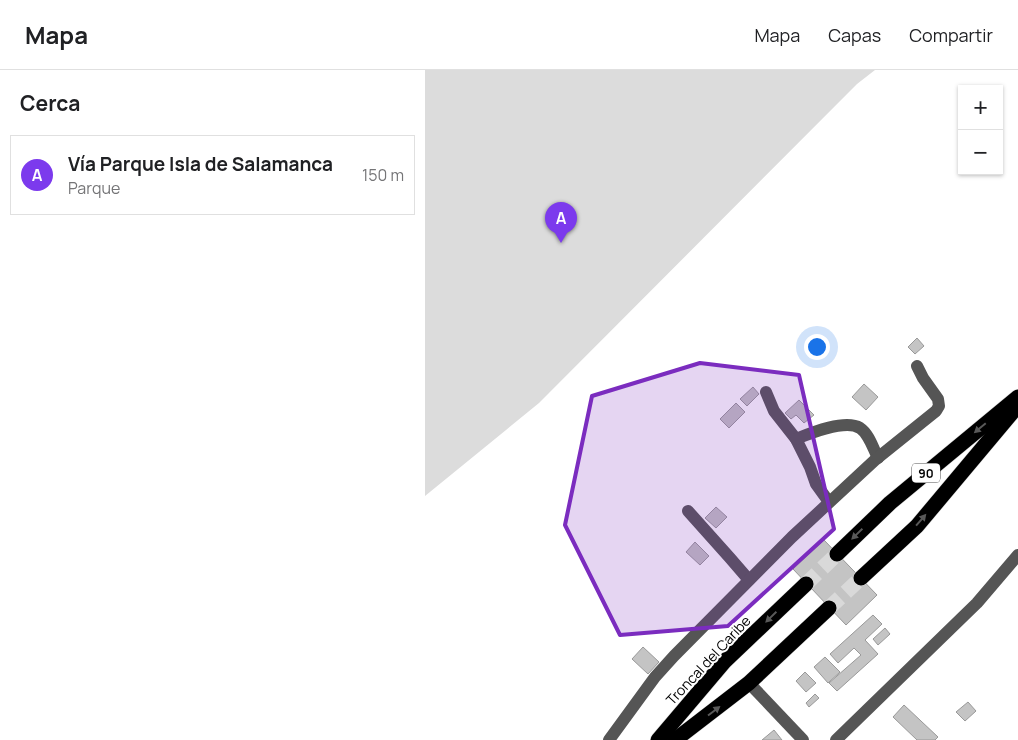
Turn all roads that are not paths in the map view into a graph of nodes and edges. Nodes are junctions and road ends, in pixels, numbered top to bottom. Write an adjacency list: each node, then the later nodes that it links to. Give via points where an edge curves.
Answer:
1 (917, 366): 6 (lane, via 938,399 938,408)
2 (766, 392): 5 (lane, via 774,410)
3 (1018, 397): 9 (highway, 90, one-way to 9, via 890,503)
4 (1018, 406): 11 (highway, 90, one-way to 4, via 917,526)
5 (796, 439): 6 (lane, via 823,428 859,427 866,434); 7 (lane)
6 (877, 458): 7 (lane)
7 (829, 502): 12 (lane)
8 (687, 511): 12 (lane)
9 (837, 554)
10 (1018, 555): 20 (lane, via 977,603)
11 (861, 578)
12 (749, 580): 16 (lane, via 655,677)
13 (806, 584): 17 (highway, Troncal del Caribe, one-way to 17, via 725,661)
14 (829, 608): 15 (highway)
15 (749, 683): 18 (highway, one-way to 15); 19 (lane)
16 (609, 740)
17 (658, 740)
18 (675, 740)
19 (803, 740)
20 (836, 740)

